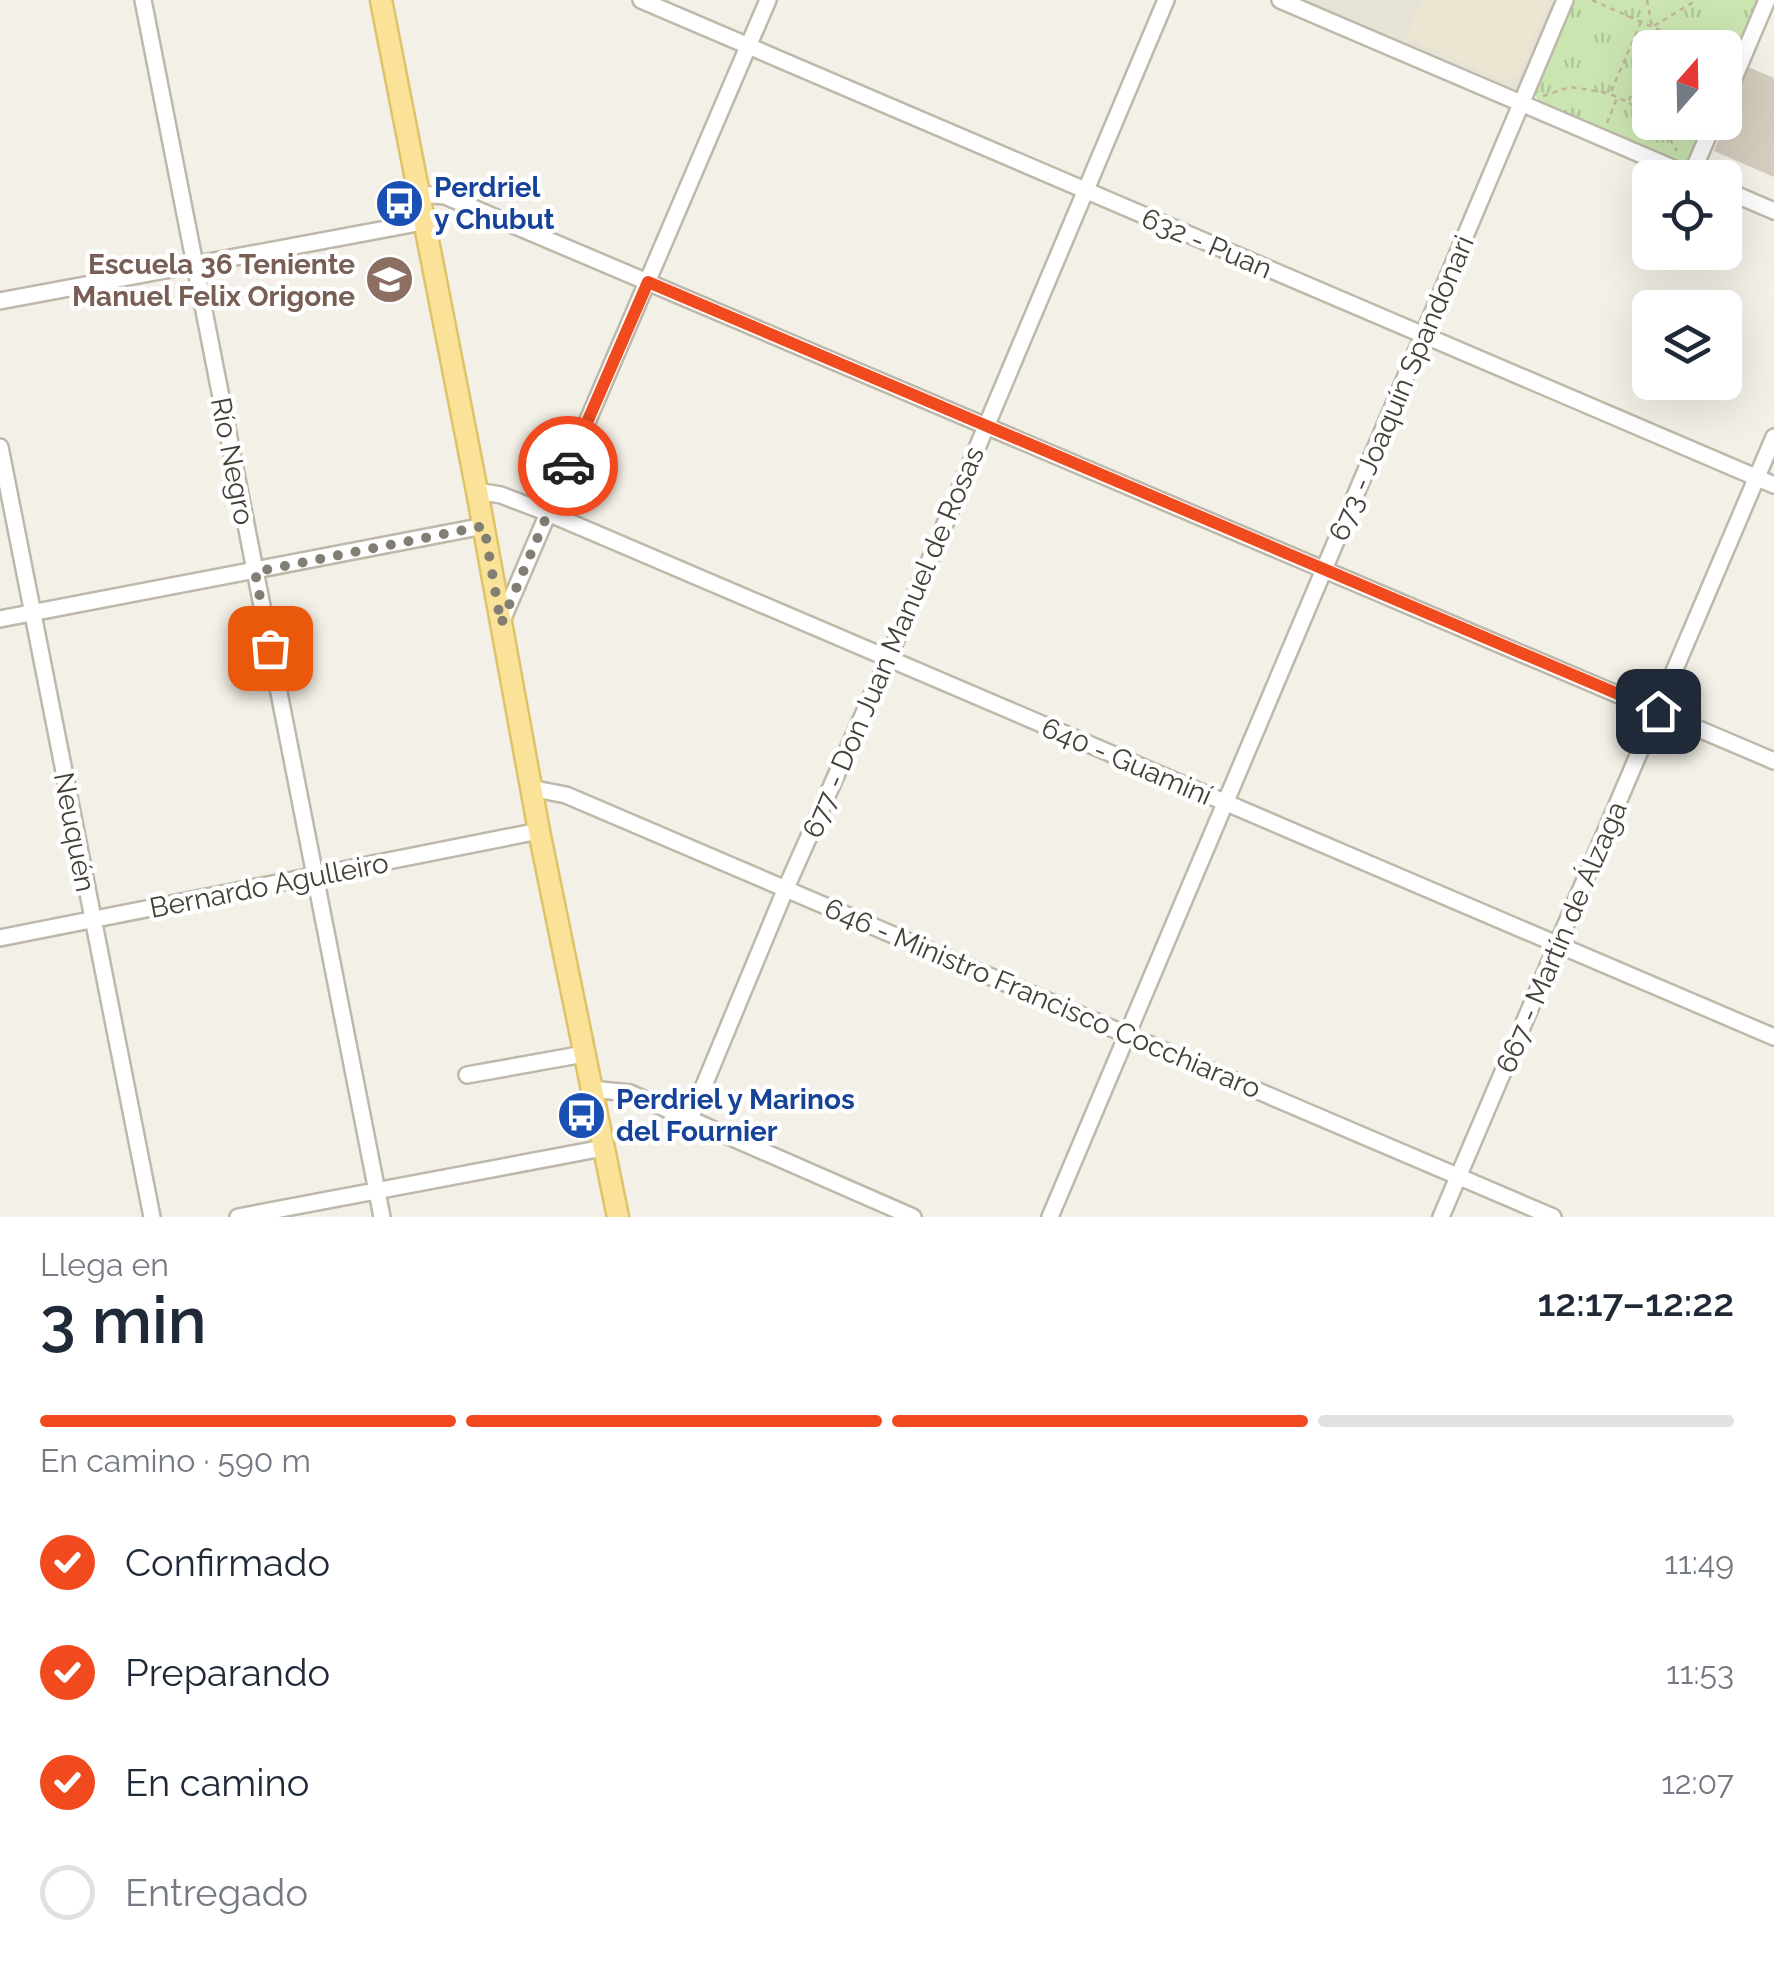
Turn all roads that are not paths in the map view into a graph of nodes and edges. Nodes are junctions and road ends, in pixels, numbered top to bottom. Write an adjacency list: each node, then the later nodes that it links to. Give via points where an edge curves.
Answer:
1 (143, 0): 18 (street, Río Negro)
2 (381, 0): 14 (main road)
3 (641, 0): 9 (street, 632 - Puan)
4 (768, 0): 9 (street)
5 (1166, 0): 13 (street, 677 - Don Juan Manuel de Rosas)
6 (1280, 0): 11 (street)
7 (1564, 0): 11 (street, 673 - Joaquín Spandonari)
8 (1768, 0): 10 (street)
9 (748, 47): 13 (street, 632 - Puan); 19 (street)
10 (1742, 59)
11 (1521, 104): 12 (street); 21 (street, 673 - Joaquín Spandonari)
12 (1656, 160)
13 (1084, 191): 21 (street, 632 - Puan); 22 (street, 677 - Don Juan Manuel de Rosas)
14 (418, 194): 17 (main road); 19 (street, via 445,196)
15 (1742, 197): 16 (street)
16 (1774, 211)
17 (423, 222): 18 (street); 27 (main road)
18 (194, 266): 20 (street); 31 (street, Río Negro)
19 (648, 282): 22 (street); 28 (street)
20 (0, 301)
21 (1424, 336): 25 (street, 632 - Puan); 30 (street, 673 - Joaquín Spandonari)
22 (986, 425): 30 (street); 35 (street, 677 - Don Juan Manuel de Rosas)
23 (1774, 437): 25 (street, 667 - Martín de Álzaga)
24 (0, 447): 32 (street, Neuquén)
25 (1756, 478): 26 (street, 632 - Puan); 36 (street, 667 - Martín de Álzaga)
26 (1774, 486)
27 (477, 491): 28 (street, 640 - Guaminí); 29 (main road)
28 (548, 514): 34 (street); 35 (street, 640 - Guaminí)
29 (484, 526): 31 (street); 34 (main road)
30 (1324, 569): 36 (street); 39 (street, 673 - Joaquín Spandonari)
31 (255, 572): 32 (street); 41 (street, Río Negro)
32 (32, 613): 33 (street); 43 (street, Neuquén)
33 (0, 620)
34 (501, 624): 38 (main road)
35 (888, 659): 39 (street, 640 - Guaminí); 42 (street, 677 - Don Juan Manuel de Rosas)
36 (1658, 711): 37 (street); 45 (street, 667 - Martín de Álzaga)
37 (1774, 761)
38 (530, 788): 40 (main road); 42 (street, 646 - Ministro Francisco Cocchiararo, via 566,795)
39 (1226, 803): 45 (street, 640 - Guaminí); 46 (street, 673 - Joaquín Spandonari)
40 (539, 831): 41 (street, Bernardo Agulleiro); 48 (main road)
41 (316, 875): 43 (street, Bernardo Agulleiro); 54 (street, Río Negro)
42 (786, 888): 46 (street, 646 - Ministro Francisco Cocchiararo); 51 (street, 677 - Don Juan Manuel de Rosas)
43 (92, 920): 44 (street, Bernardo Agulleiro); 55 (street, Neuquén)
44 (0, 938)
45 (1558, 946): 47 (street, 640 - Guaminí); 53 (street, 667 - Martín de Álzaga)
46 (1128, 1035): 53 (street, 646 - Ministro Francisco Cocchiararo); 60 (street, 673 - Joaquín Spandonari)
47 (1774, 1037)
48 (584, 1054): 49 (street); 50 (main road)
49 (467, 1075)
50 (591, 1089): 51 (street, via 630,1094); 52 (main road)
51 (690, 1119): 59 (street)
52 (603, 1148): 54 (street); 58 (main road)
53 (1458, 1176): 61 (street, 667 - Martín de Álzaga); 62 (street, 646 - Ministro Francisco Cocchiararo)
54 (376, 1189): 56 (street); 57 (street, Río Negro)
55 (152, 1217)
56 (238, 1217)
57 (382, 1217)
58 (618, 1217)
59 (913, 1217)
60 (1050, 1217)
61 (1441, 1217)
62 (1553, 1217)

